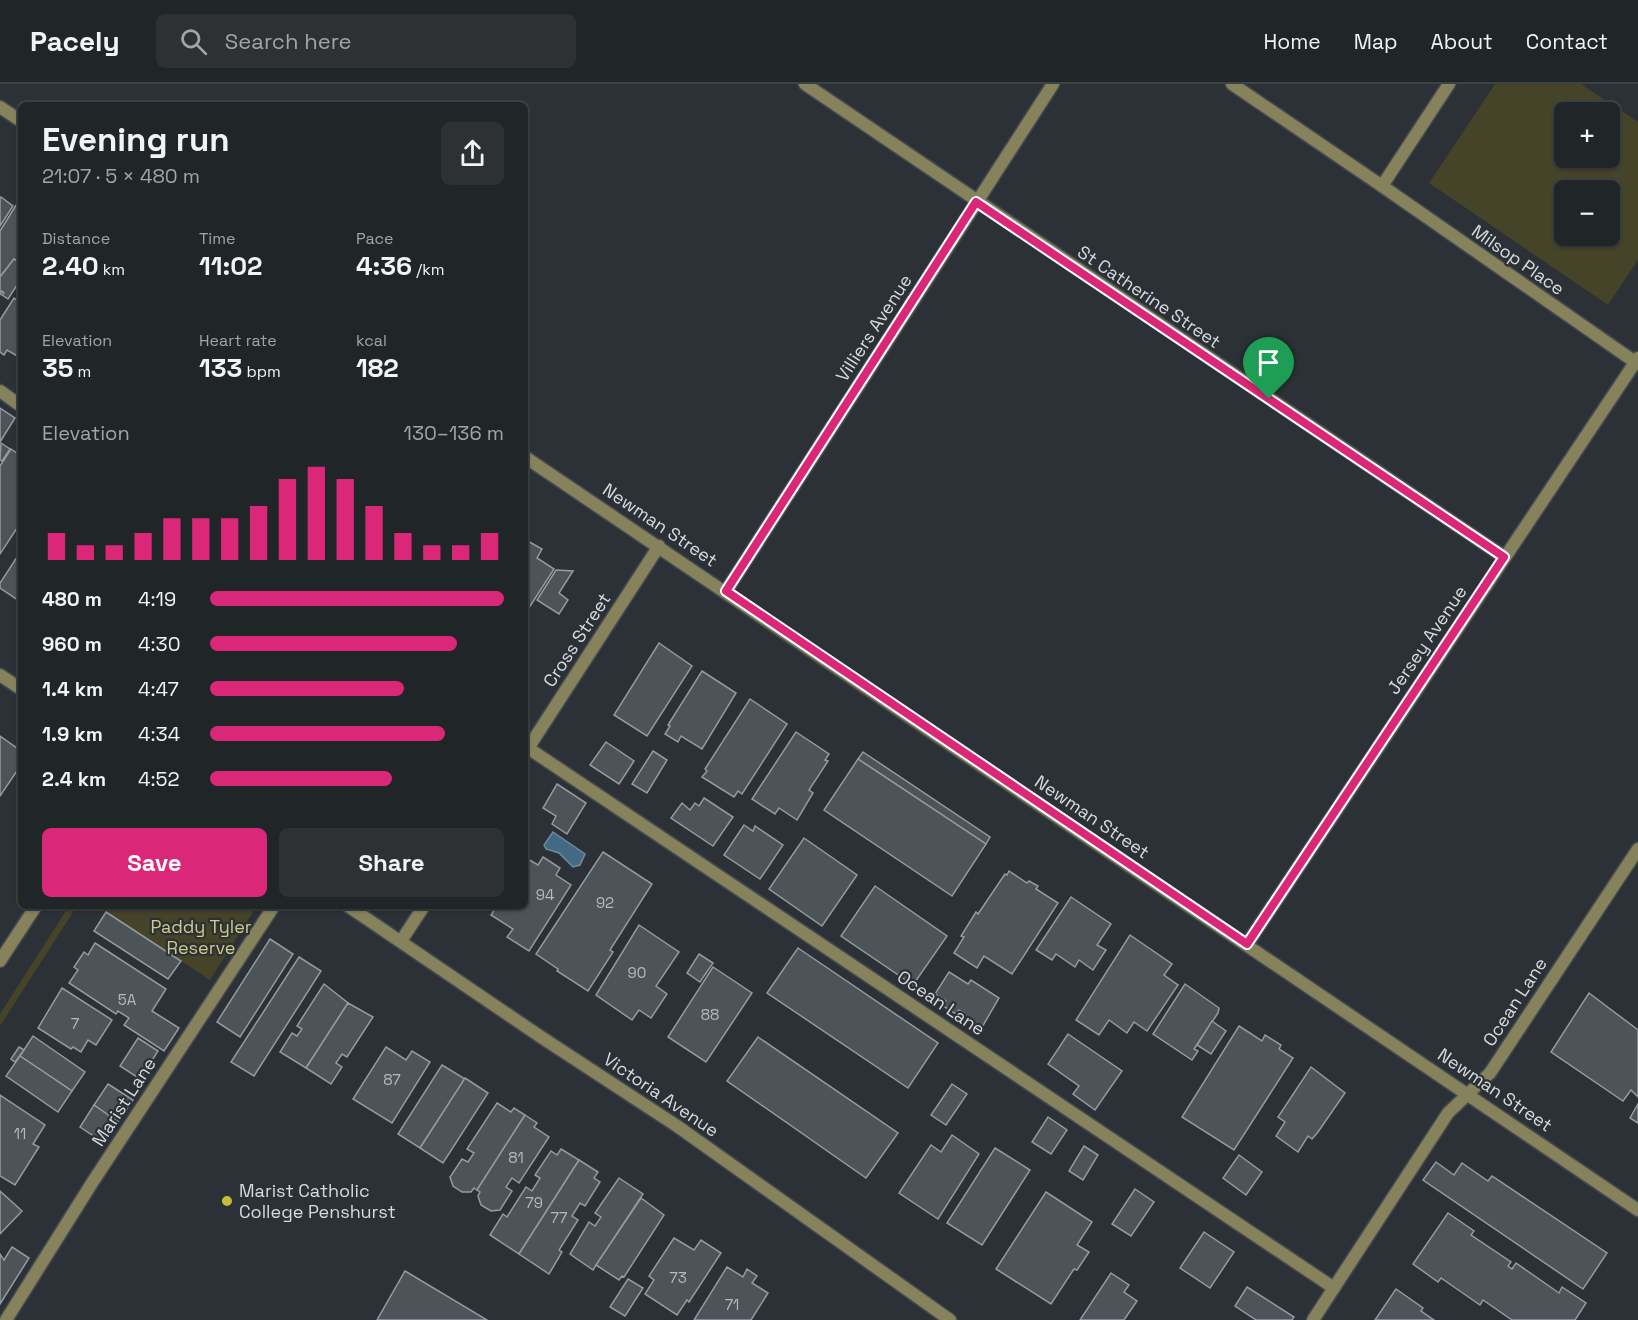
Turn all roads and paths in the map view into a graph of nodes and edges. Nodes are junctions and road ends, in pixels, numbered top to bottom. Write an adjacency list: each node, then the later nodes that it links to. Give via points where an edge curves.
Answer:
1 (805, 84): 8 (street, St Catherine Street)
2 (1053, 84): 8 (street, Villiers Avenue)
3 (1232, 84): 7 (street, Milsop Place)
4 (1449, 84): 7 (street)
5 (0, 107): 6 (street)
6 (18, 119)
7 (1382, 186): 9 (street, Milsop Place)
8 (976, 202): 14 (street, St Catherine Street); 15 (street, Villiers Avenue)
9 (1637, 362): 14 (street, Jersey Avenue)
10 (0, 391): 11 (street)
11 (18, 404)
12 (528, 459): 13 (street, Newman Street)
13 (659, 546): 15 (street, Newman Street); 18 (street, Cross Street)
14 (1504, 557): 26 (street, Jersey Avenue)
15 (726, 591): 26 (street, Newman Street)
16 (0, 675): 17 (street)
17 (18, 687)
18 (528, 746)
19 (528, 750): 30 (street, Ocean Lane)
20 (1638, 849): 28 (street, Ocean Lane, via 1491,1073)
21 (34, 909): 27 (street)
22 (272, 909): 31 (street, Marist Lane)
23 (353, 909): 25 (street, Victoria Avenue)
24 (422, 909): 25 (street)
25 (401, 941): 32 (street, Victoria Avenue, via 677,1126)
26 (1247, 944): 28 (street, Newman Street)
27 (0, 961)
28 (1469, 1094): 29 (street, Newman Street); 30 (street, Ocean Lane, via 1448,1113)
29 (1638, 1210)
30 (1334, 1288): 33 (street, Ocean Lane)
31 (6, 1320)
32 (950, 1320)
33 (1313, 1320)

